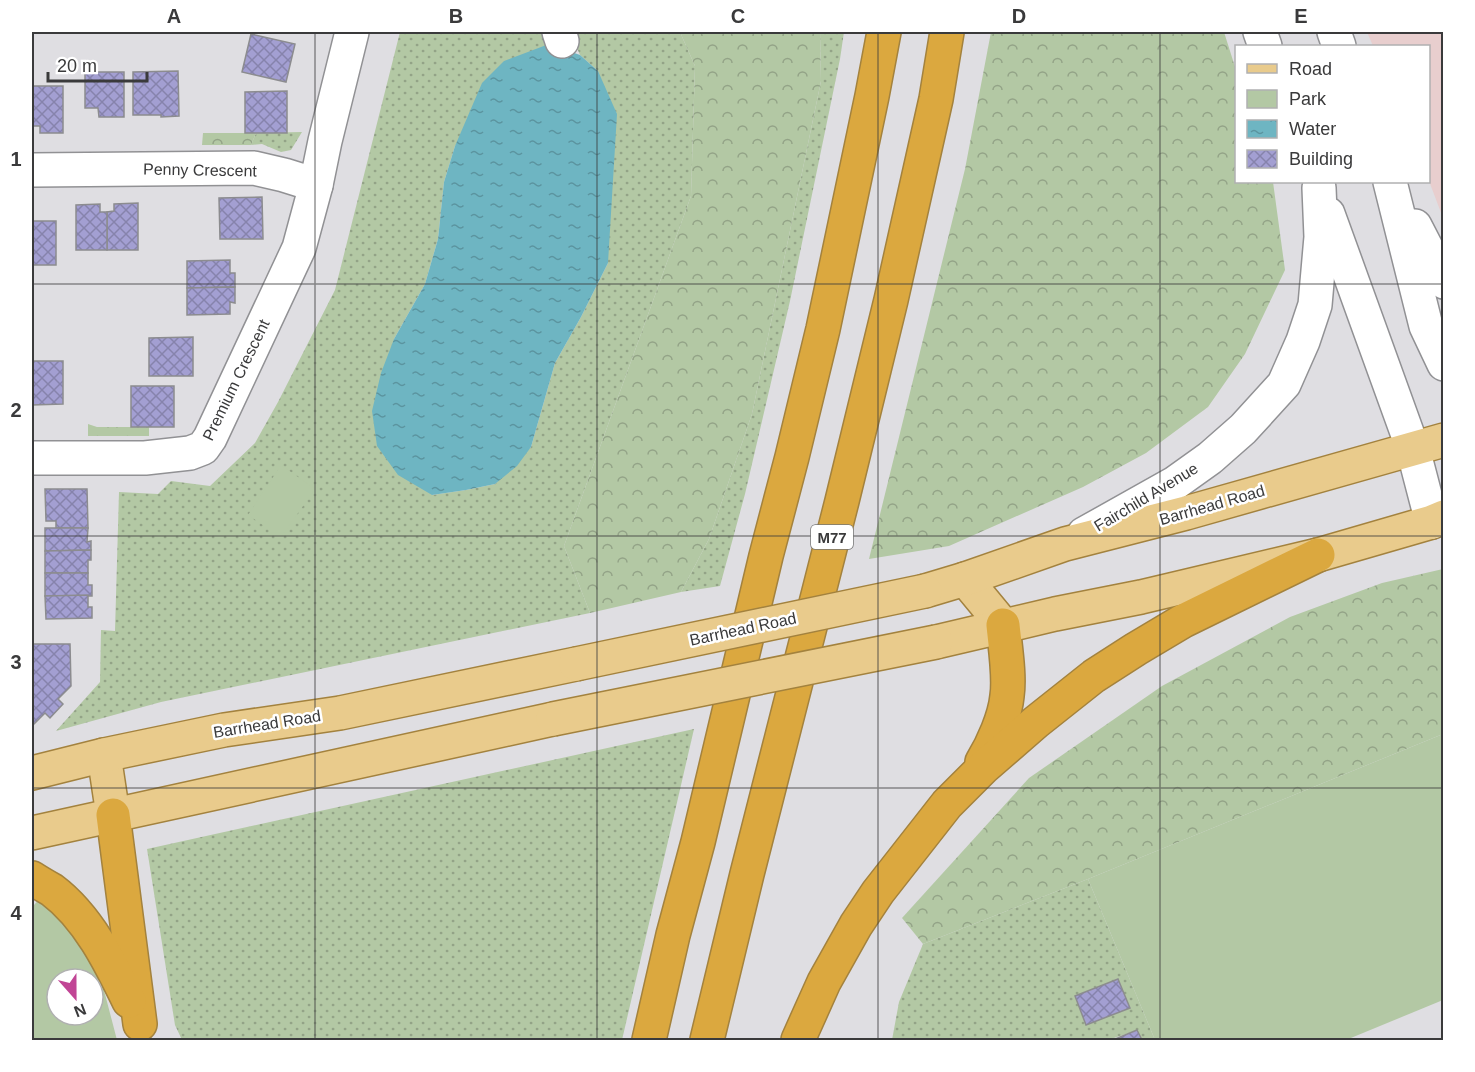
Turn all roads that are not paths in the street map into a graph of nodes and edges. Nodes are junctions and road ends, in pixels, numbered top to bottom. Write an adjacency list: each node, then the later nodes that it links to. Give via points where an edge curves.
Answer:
1 (352, 32): 7 (street)
2 (884, 32): 25 (highway, via 820,340)
3 (947, 32): 26 (highway, M77, via 891,300)
4 (32, 170): 7 (street, Penny Crescent, via 254,168)
5 (1391, 183): 10 (street, via 1426,326)
6 (1392, 183): 9 (street)
7 (316, 185): 12 (street, Premium Crescent, via 299,249 203,448 145,458)
8 (1318, 185): 11 (street, Fairchild Avenue); 14 (street, Fairchild Avenue, via 1321,237 1315,305 1284,384 1210,458 1175,483)
9 (1443, 282)
10 (1443, 364)
11 (1428, 444): 13 (street, Fairchild Avenue); 14 (main road, Barrhead Road)
12 (32, 458)
13 (1438, 520): 15 (main road)
14 (1065, 544): 16 (main road, Barrhead Road)
15 (1318, 555): 17 (main road); 20 (highway, via 1183,621 1094,676 1011,743)
16 (965, 579): 17 (main road); 18 (main road, Barrhead Road, bridge, via 926,591 340,714 224,730)
17 (1003, 625): 20 (highway, via 1007,696 999,727 983,760); 21 (main road, bridge)
18 (104, 755): 19 (main road, Barrhead Road); 21 (main road)
19 (32, 773)
20 (947, 804): 27 (highway, via 856,925 824,982)
21 (113, 815): 22 (main road); 24 (highway)
22 (32, 833)
23 (32, 878): 24 (highway, via 66,903 91,933 115,972)
24 (143, 1032)
25 (649, 1041)
26 (707, 1041)
27 (798, 1041)

